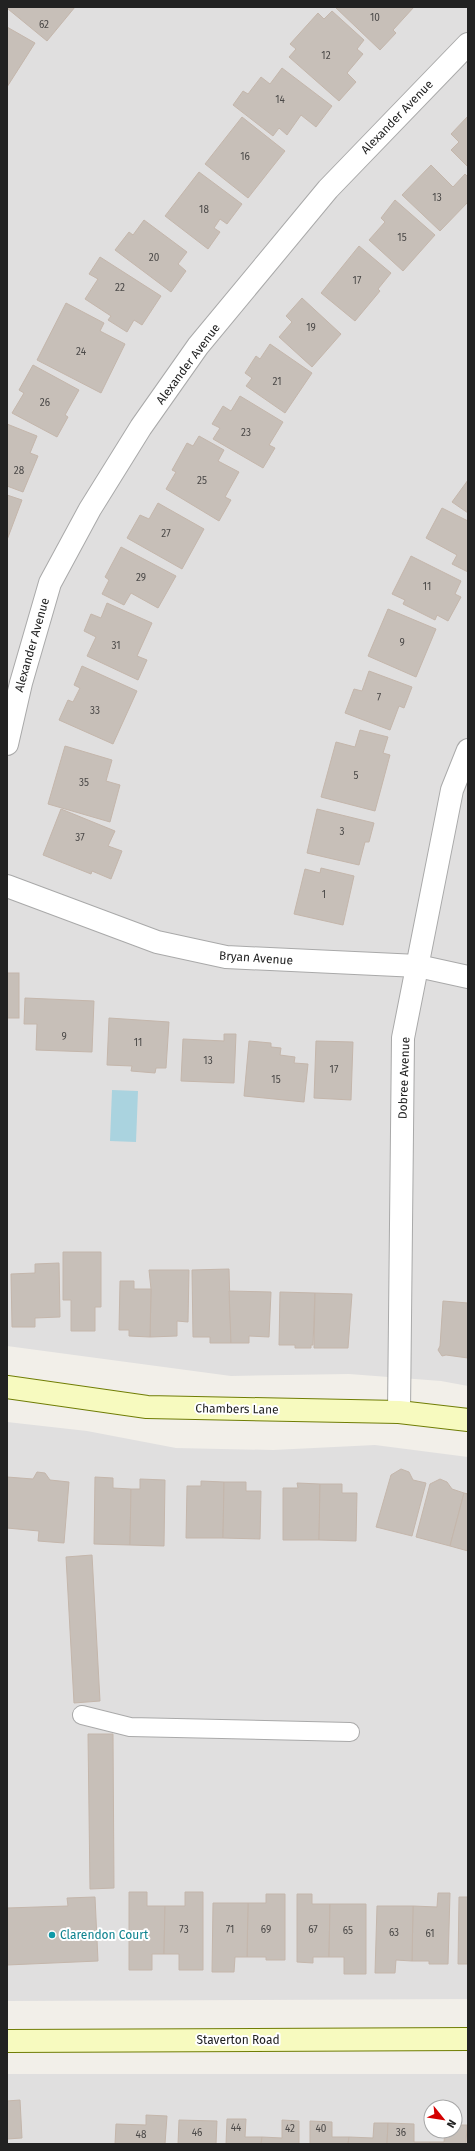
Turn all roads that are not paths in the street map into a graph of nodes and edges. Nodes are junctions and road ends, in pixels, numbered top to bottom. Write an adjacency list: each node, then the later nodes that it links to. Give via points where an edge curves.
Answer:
1 (468, 44): 2 (street, Alexander Avenue, via 328,189 198,346 141,427 90,509 50,583 21,683)
2 (7, 744)
3 (468, 750): 5 (street, Dobree Avenue, via 452,790)
4 (7, 886): 5 (street, Bryan Avenue, via 157,942 226,957)
5 (418, 966): 6 (street, Bryan Avenue); 8 (street, Dobree Avenue, via 403,1038)
6 (468, 977)
7 (7, 1387): 8 (street, Chambers Lane, via 148,1407)
8 (399, 1412): 9 (street, Chambers Lane)
9 (468, 1420)
10 (82, 1715): 11 (lane, via 130,1728)
11 (350, 1732)
12 (468, 2039): 13 (street, Staverton Road)
13 (7, 2041)

